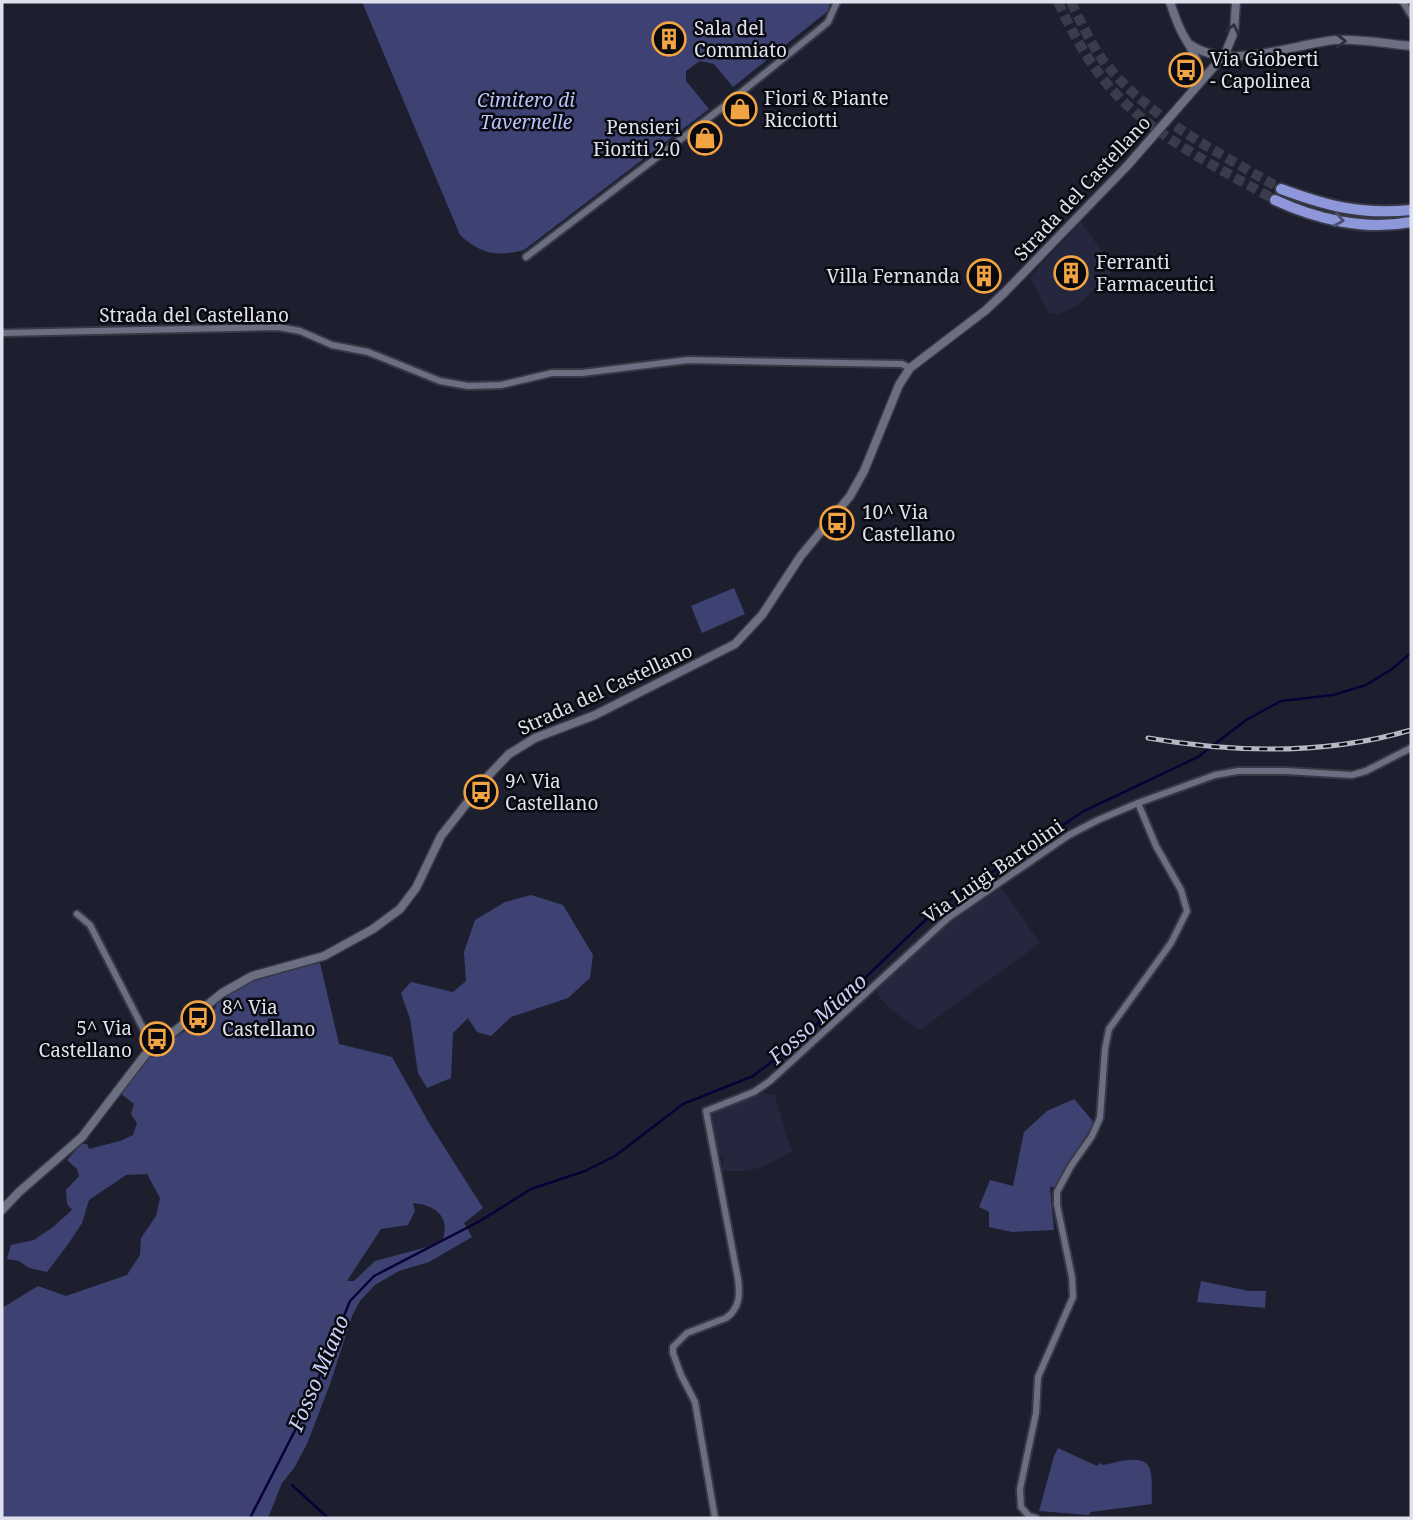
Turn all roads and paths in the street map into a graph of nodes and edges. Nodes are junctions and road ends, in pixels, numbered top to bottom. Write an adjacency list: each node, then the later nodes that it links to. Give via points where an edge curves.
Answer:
1 (837, 2): 14 (street, via 821,28)
2 (1170, 2): 6 (street)
3 (1236, 2): 8 (street, Strada del Castellano, one-way to 3, via 1234,32)
4 (1403, 2): 5 (street)
5 (1411, 15)
6 (1191, 46): 8 (street, via 1210,55); 9 (street, via 1199,74)
7 (1411, 46): 8 (street, one-way to 7, via 1253,55 1336,40)
8 (1225, 54): 9 (street, Strada del Castellano)
9 (1193, 91): 16 (street, Strada del Castellano, via 1005,292)
10 (1281, 189): 12 (highway, via 1349,210)
11 (1275, 200): 13 (highway, one-way to 13, via 1314,216 1379,225)
12 (1411, 210)
13 (1411, 222)
14 (526, 257)
15 (2, 333): 16 (street, Strada del Castellano, via 278,327 368,352 440,382 468,386 688,360)
16 (910, 368): 20 (street, Strada del Castellano, via 850,496 800,557 762,615 735,644 612,707 523,744 489,775 441,836 416,888 387,920 324,956 237,983)
17 (1411, 748): 18 (street, via 1352,775 1238,771)
18 (1138, 803): 22 (street, Via Luigi Bartolini, via 1069,835 948,918 770,1081 706,1111 739,1300 726,1318 681,1337 673,1353 696,1406); 23 (street, via 1187,911 1171,943 1109,1029 1100,1118 1057,1192 1073,1297 1038,1377 1036,1413 1020,1489 1021,1507)
19 (77, 914): 20 (street, via 90,925)
20 (153, 1048): 21 (street, Strada del Castellano, via 82,1137)
21 (2, 1210)
22 (715, 1518)
23 (1035, 1518)

